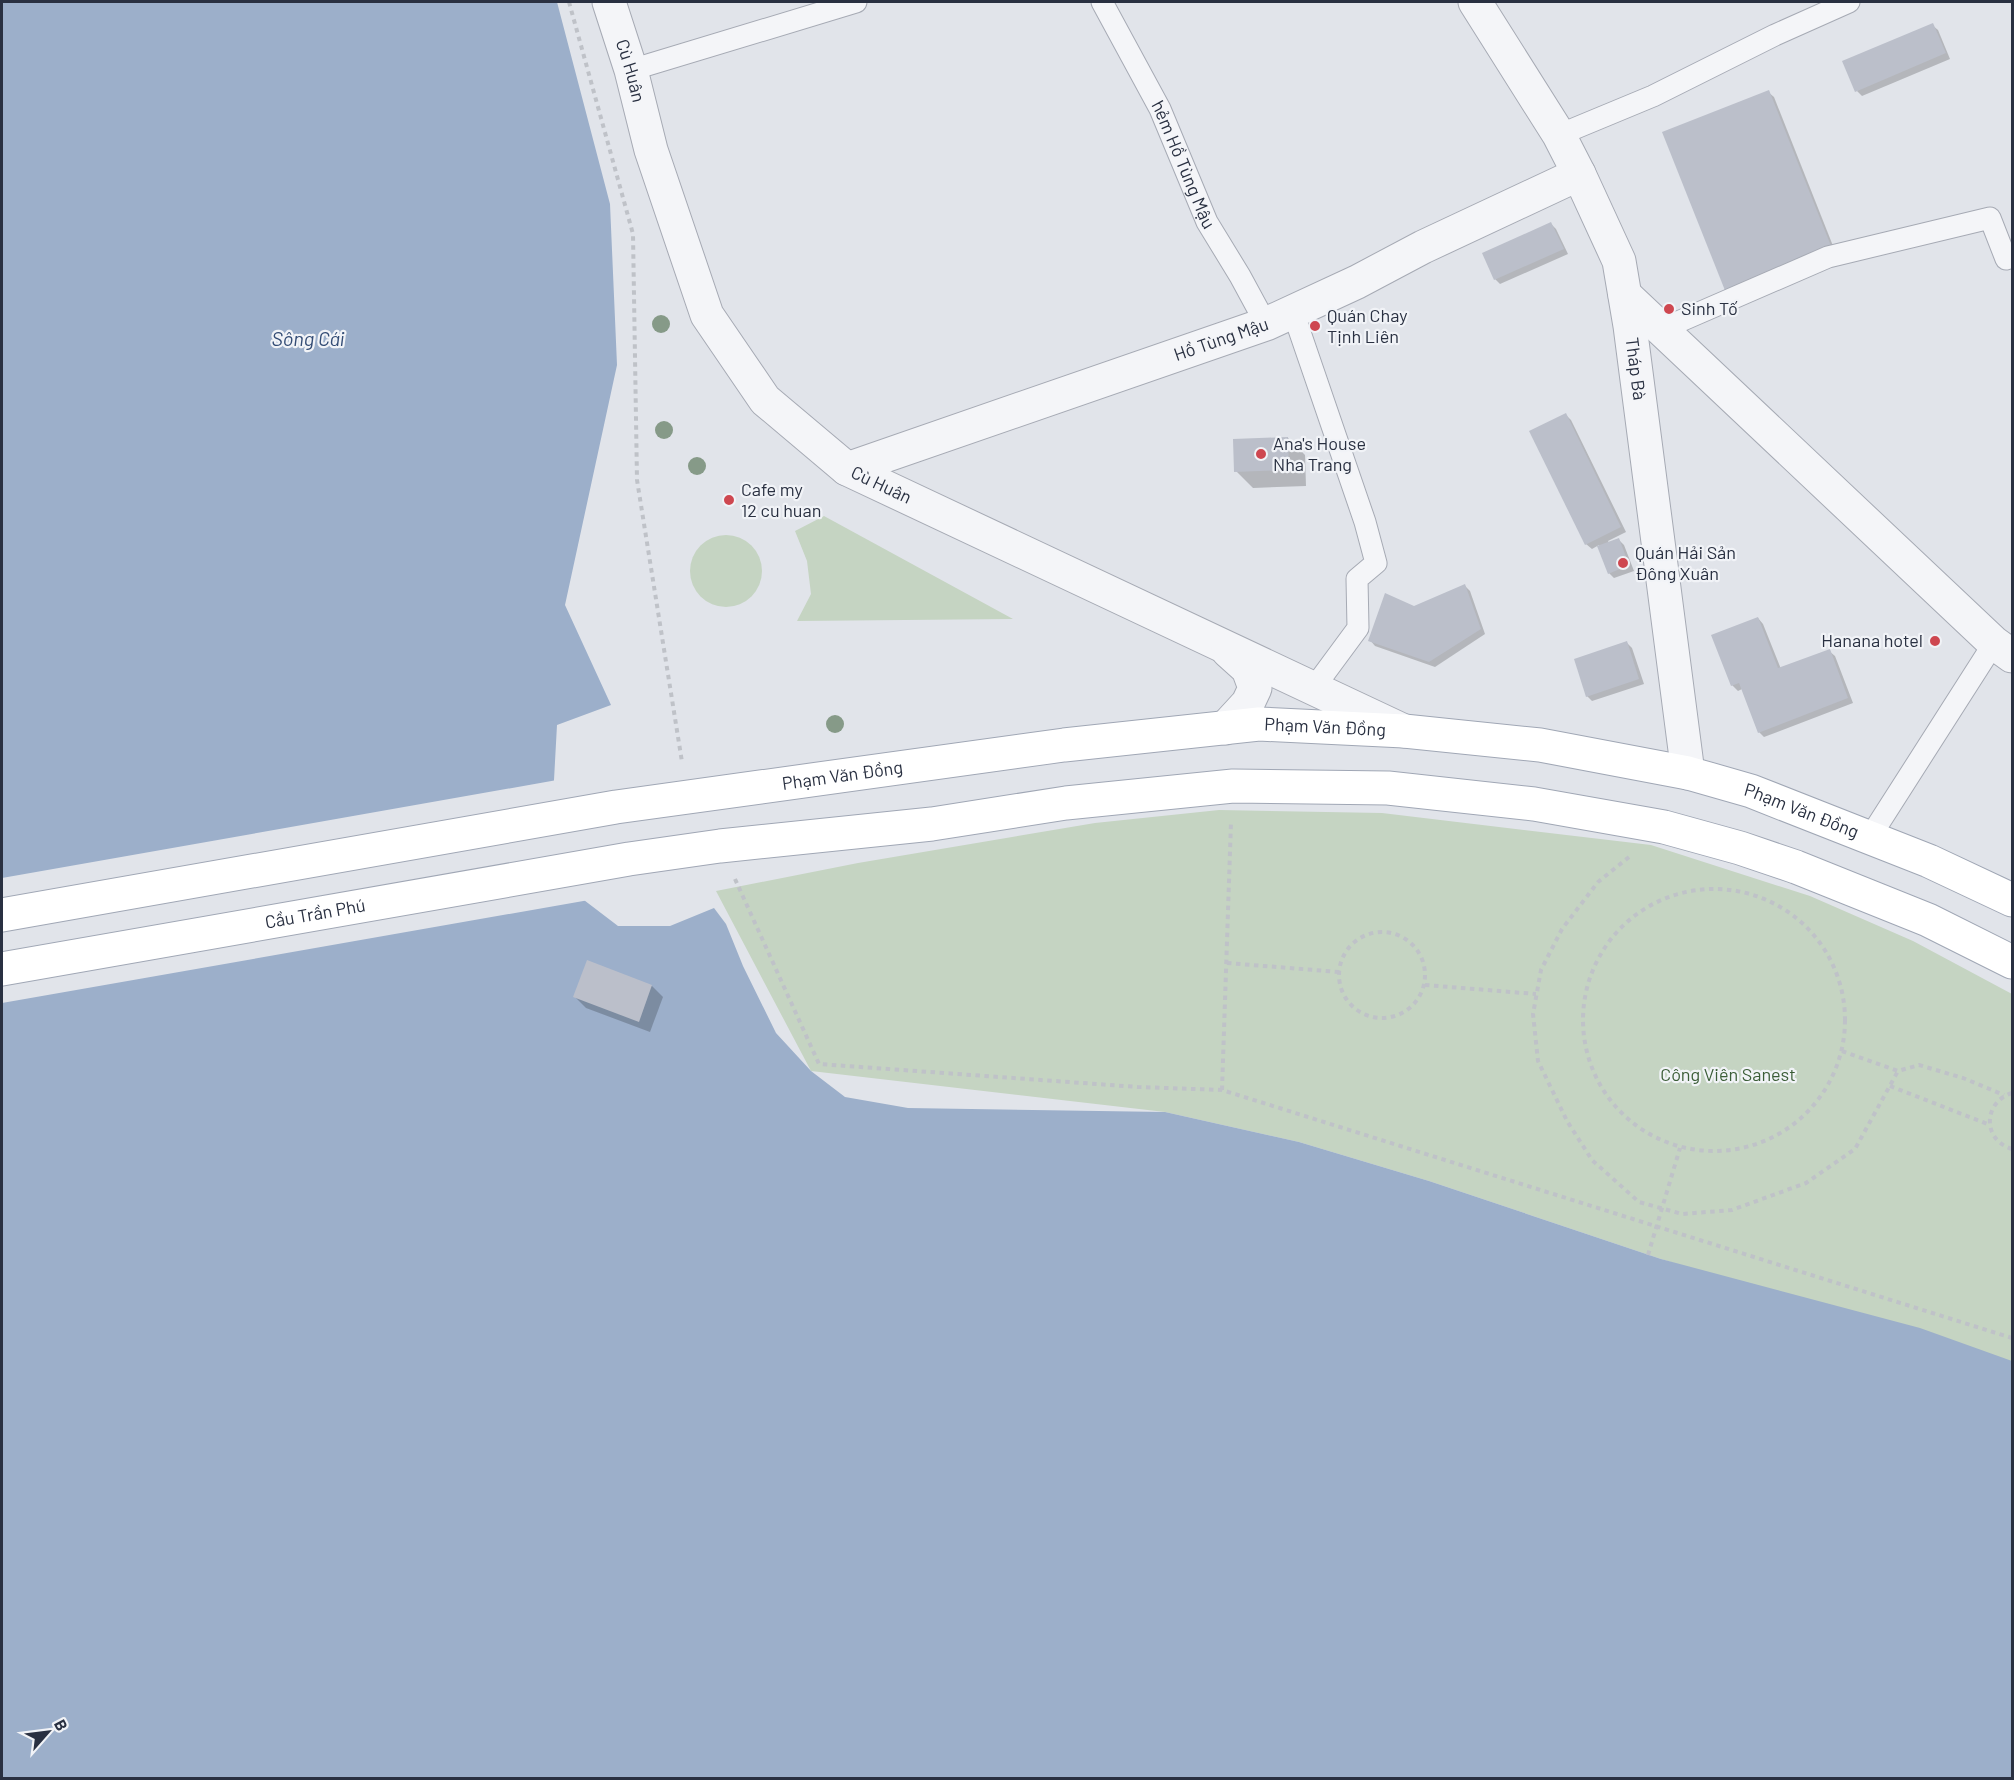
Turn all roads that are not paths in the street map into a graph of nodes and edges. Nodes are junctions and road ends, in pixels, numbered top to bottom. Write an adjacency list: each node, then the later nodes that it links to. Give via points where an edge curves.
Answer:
1 (609, 2): 6 (street, Cù Huân)
2 (856, 2): 6 (lane)
3 (1102, 2): 11 (lane, hẻm Hồ Tùng Mậu, via 1160,109 1207,222 1240,276)
4 (1475, 2): 7 (street, Tháp Bà)
5 (1849, 2): 7 (lane, via 1653,96)
6 (631, 70): 13 (street, Cù Huân, via 651,150 707,315 765,400)
7 (1558, 135): 8 (street, Tháp Bà)
8 (1580, 174): 10 (street, Tháp Bà, via 1619,261); 11 (street, Hồ Tùng Mậu)
9 (2013, 257): 12 (lane, via 2007,259 1990,218 1828,257)
10 (1625, 295): 12 (street); 19 (street, Tháp Bà)
11 (1279, 318): 13 (street, Hồ Tùng Mậu); 16 (lane, hẻm Hồ Tùng Mậu, via 1365,522 1376,562 1357,579 1358,628)
12 (1662, 329): 15 (street)
13 (847, 469): 14 (street, Cù Huân)
14 (1222, 646): 16 (street, Cù Huân); 17 (street, via 1248,669 1255,688 1248,703)
15 (2003, 650): 20 (lane)
16 (1313, 689): 18 (street, Cù Huân)
17 (1226, 728): 18 (main road, Phạm Văn Đồng, via 1259,724); 22 (main road, Phạm Văn Đồng, via 1064,745 616,807)
18 (1404, 731): 19 (main road, Phạm Văn Đồng, via 1539,745)
19 (1688, 773): 20 (main road, Phạm Văn Đồng, via 1751,791)
20 (1870, 837): 21 (main road, Phạm Văn Đồng)
21 (2013, 900)
22 (2, 915)
23 (2013, 962): 24 (main road, Cầu Trần Phú, via 1928,920 1796,867 1664,827 1533,804 1388,788 1233,786 1066,803 932,824 628,859)
24 (2, 969)

